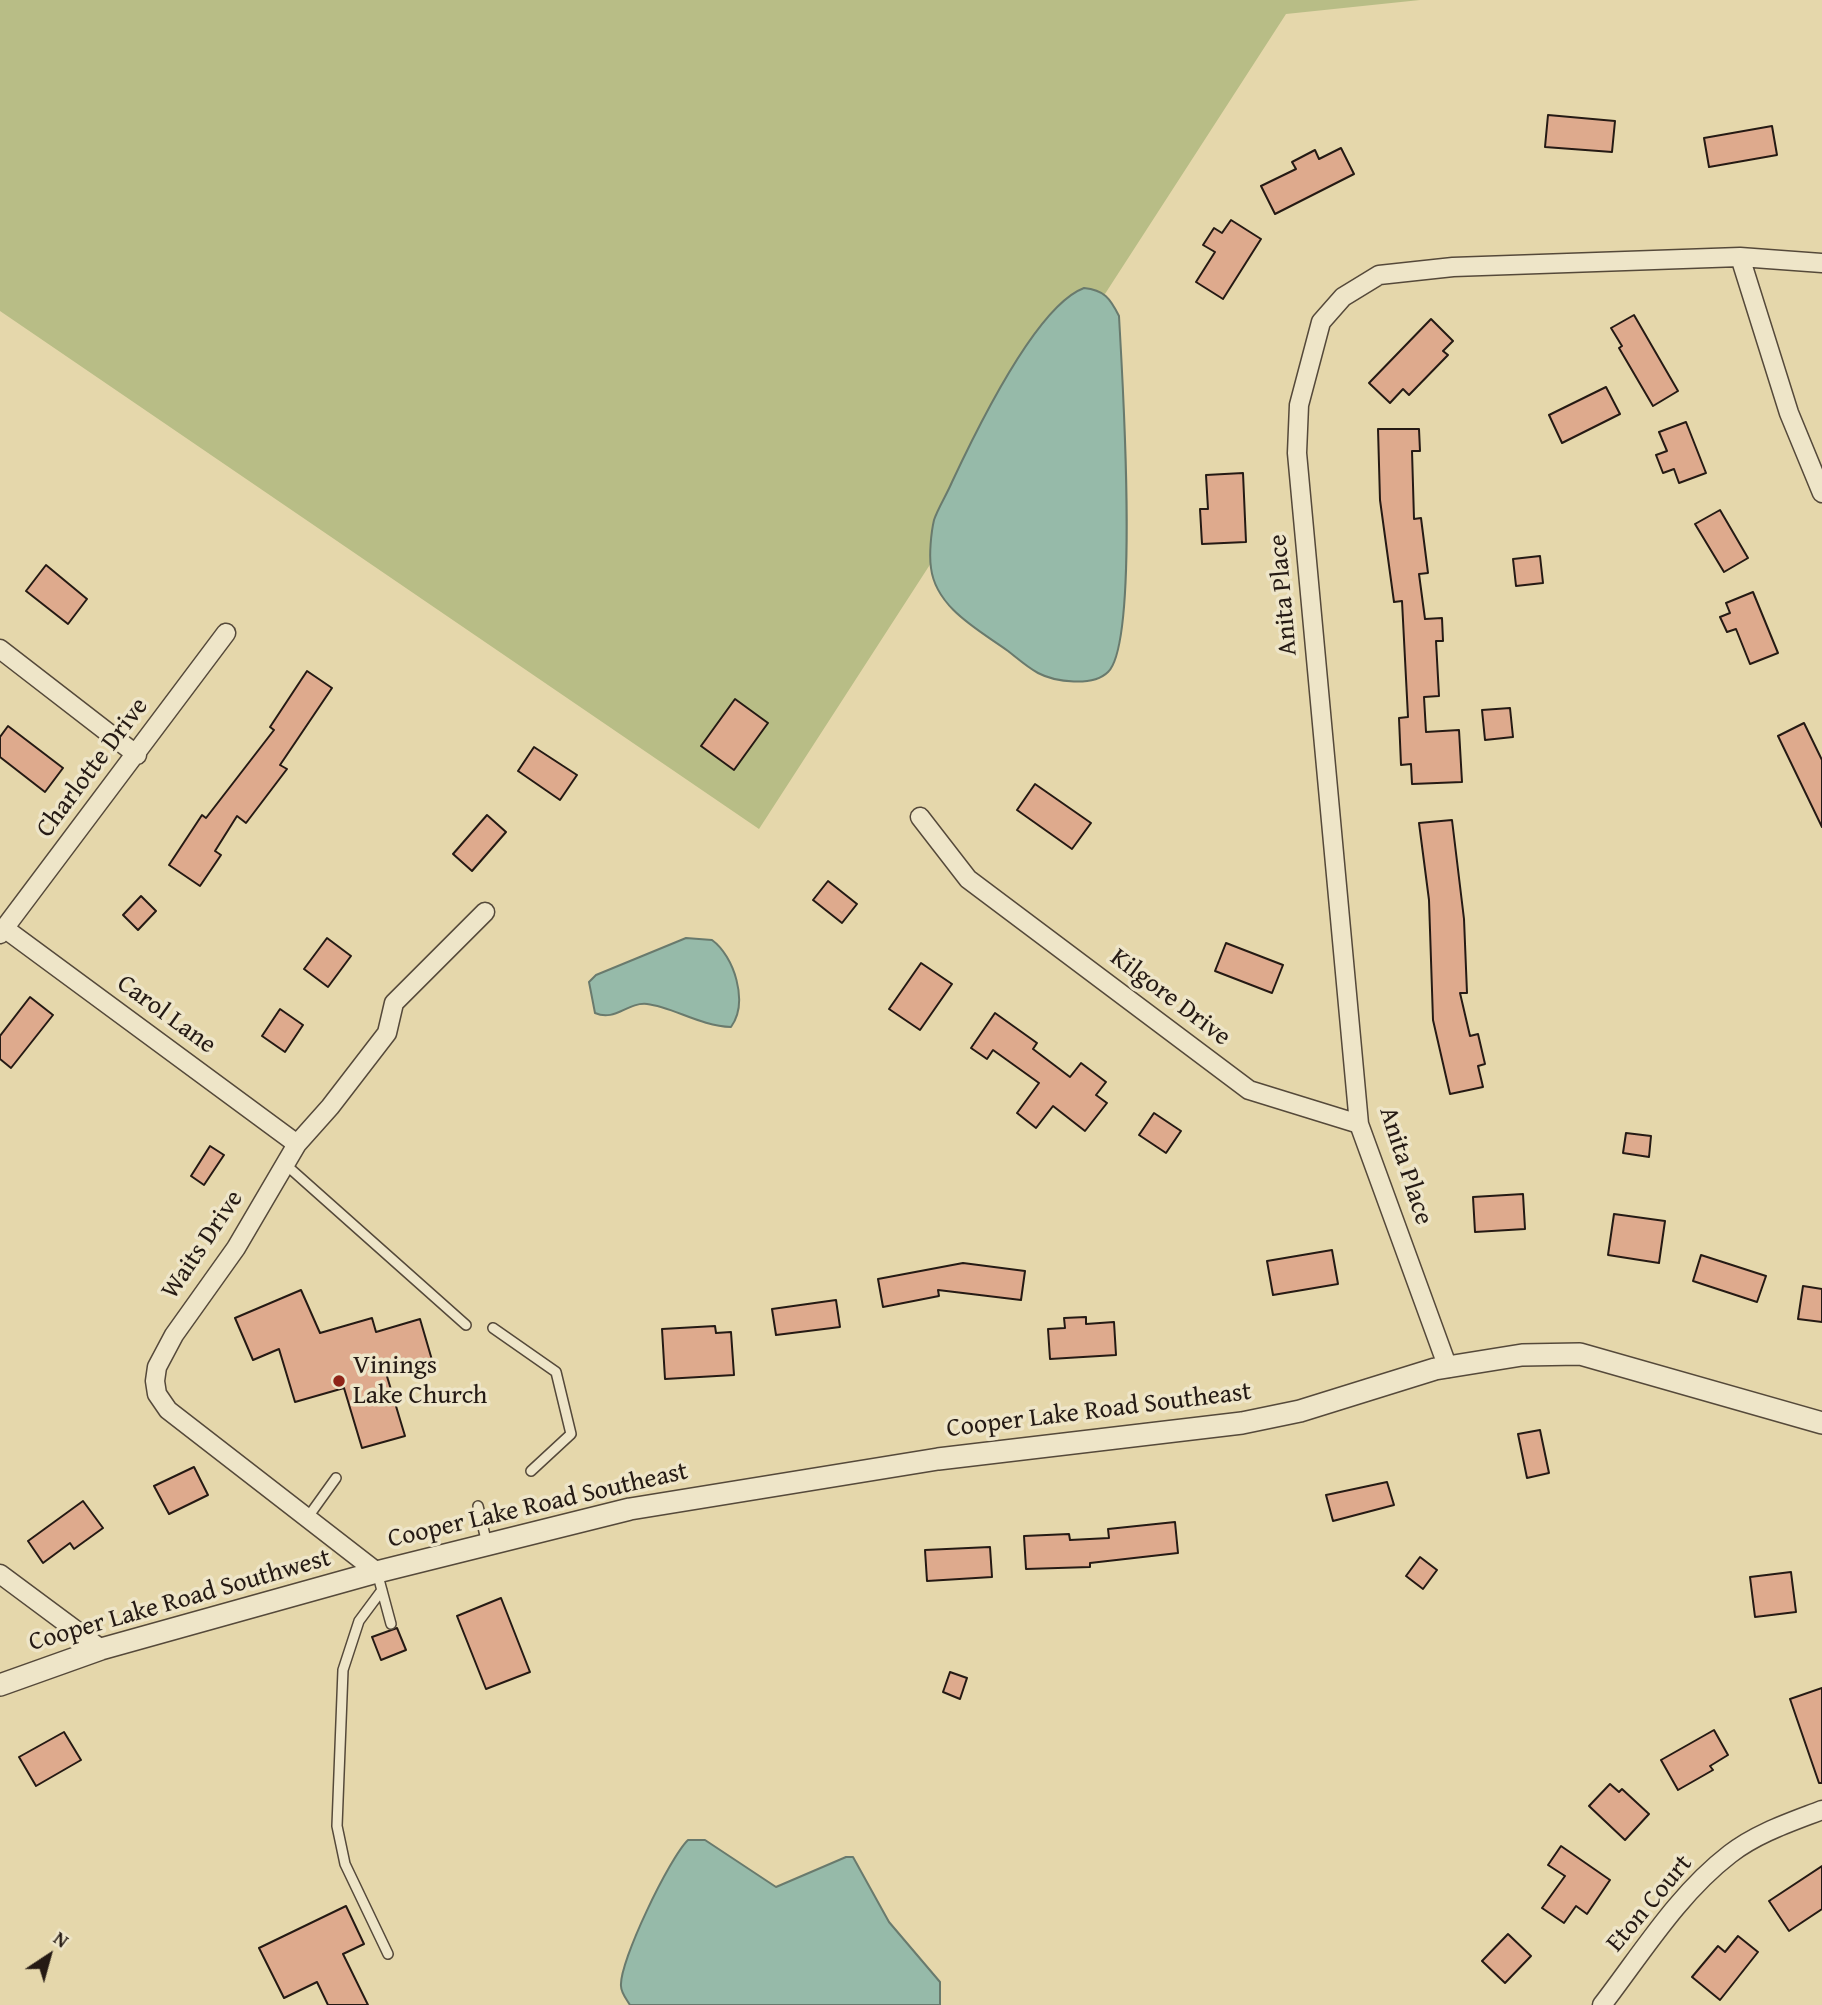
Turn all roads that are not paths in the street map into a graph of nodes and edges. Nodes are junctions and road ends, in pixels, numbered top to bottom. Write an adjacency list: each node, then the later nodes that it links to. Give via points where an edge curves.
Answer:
1 (1740, 257): 2 (street, Anita Place); 3 (street, via 1789,413); 10 (street, Anita Place, via 1453,267 1379,275 1343,297 1321,322 1299,405 1297,453)
2 (1822, 262)
3 (1822, 493)
4 (226, 633): 6 (street, Charlotte Drive)
5 (0, 649): 6 (street)
6 (137, 755): 9 (street, Charlotte Drive)
7 (920, 817): 10 (street, Kilgore Drive, via 968,879 1249,1090)
8 (485, 912): 11 (street, Waits Drive, via 394,1003 387,1033)
9 (2, 931): 11 (street, Carol Lane)
10 (1359, 1124): 15 (street, Anita Place)
11 (297, 1144): 12 (street, Waits Drive)
12 (285, 1164): 13 (lane); 20 (street, Waits Drive, via 236,1248 164,1351 155,1381 157,1394 182,1422)
13 (466, 1325)
14 (493, 1328): 17 (lane, via 556,1372 571,1434)
15 (1448, 1367): 16 (street, Cooper Lake Road Southeast, via 1522,1355 1580,1354); 21 (street, Cooper Lake Road Southeast, via 1300,1411 1242,1423 816,1477 630,1510)
16 (1822, 1423)
17 (531, 1471)
18 (336, 1478): 20 (lane)
19 (478, 1506): 21 (lane)
20 (308, 1517): 23 (street, Waits Drive)
21 (487, 1544): 23 (street, Cooper Lake Road Southeast)
22 (0, 1574): 25 (street)
23 (379, 1581): 24 (lane); 25 (street, Cooper Lake Road Southwest); 28 (lane, via 359,1621 344,1670 337,1826 345,1864)
24 (391, 1624)
25 (101, 1649): 26 (street, Cooper Lake Road Southwest)
26 (0, 1685)
27 (1822, 1810): 29 (street, Eton Court, via 1771,1829 1731,1853 1690,1891)
28 (388, 1954)
29 (1602, 2005)

